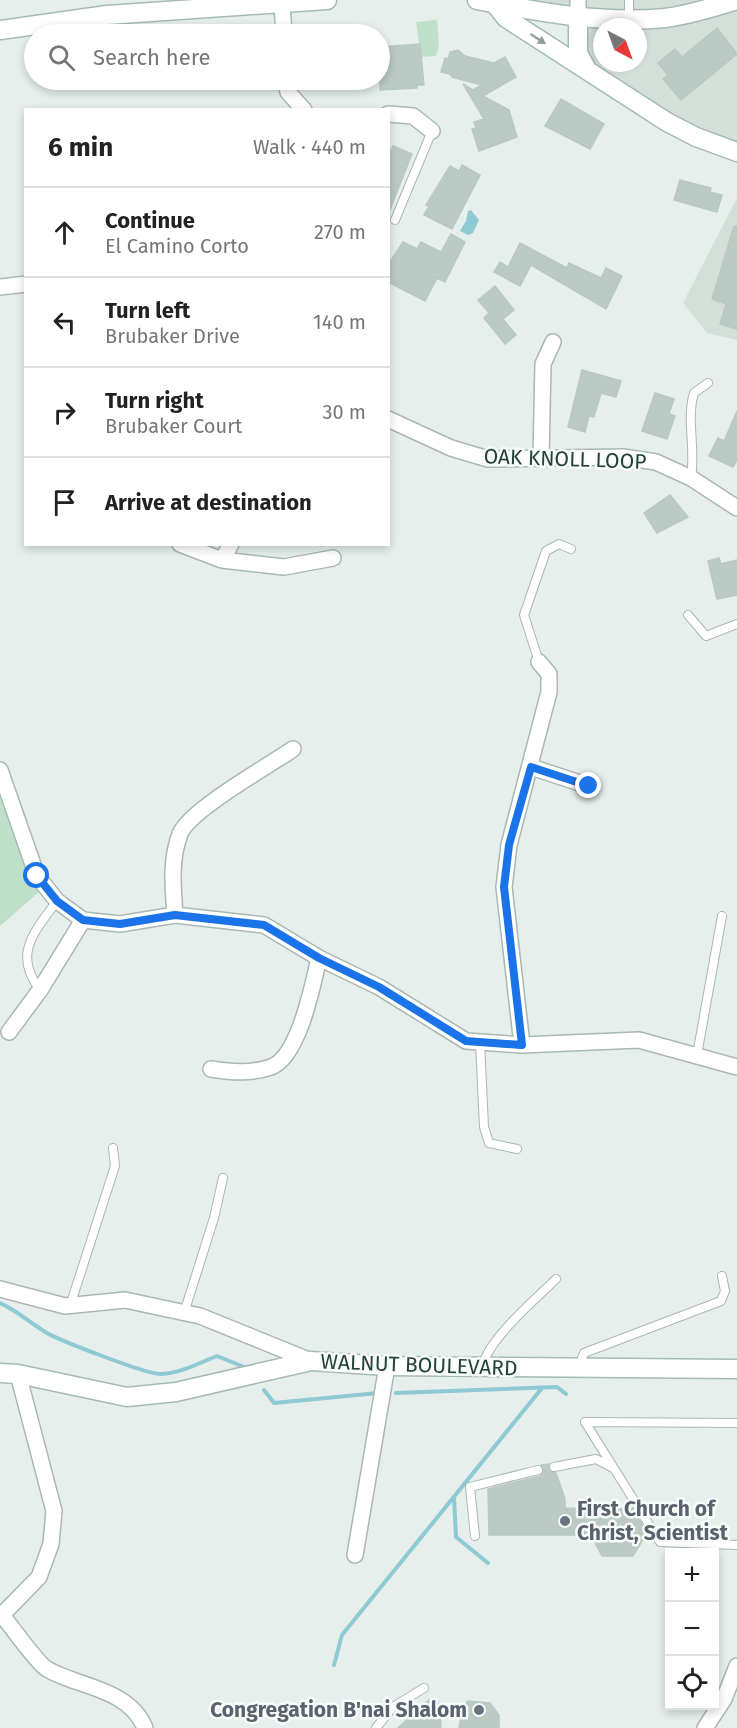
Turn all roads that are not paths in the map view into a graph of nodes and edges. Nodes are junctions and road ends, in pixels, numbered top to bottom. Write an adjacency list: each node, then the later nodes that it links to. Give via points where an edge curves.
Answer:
1 (327, 0): 5 (street)
2 (629, 0): 9 (lane)
3 (737, 0): 10 (street, via 665,18)
4 (485, 2): 7 (street); 15 (street, one-way to 15)
5 (282, 5): 6 (street); 12 (street)
6 (108, 7): 11 (street)
7 (578, 8): 8 (street); 15 (street, via 578,53)
8 (624, 18)
9 (629, 18)
10 (647, 18)
11 (28, 24)
12 (283, 24)
13 (24, 25): 14 (street)
14 (0, 30)
15 (586, 68): 20 (street, via 667,122)
16 (288, 90): 17 (street)
17 (302, 108)
18 (390, 114): 19 (street, via 413,116)
19 (432, 131): 21 (lane)
20 (737, 152)
21 (395, 220)
22 (24, 284): 23 (street)
23 (0, 287)
24 (554, 342): 27 (street, via 543,363)
25 (708, 383): 28 (lane, via 694,393 691,405 695,458)
26 (390, 420): 27 (street, OAK KNOLL LOOP, via 451,448 488,459)
27 (541, 457): 28 (street, OAK KNOLL LOOP, via 623,457 656,462)
28 (691, 478): 29 (street, OAK KNOLL LOOP)
29 (737, 508)
30 (185, 546): 34 (street)
31 (230, 546): 34 (street)
32 (571, 549): 37 (lane, via 559,544 546,552 524,615)
33 (333, 558): 34 (street, via 284,567)
34 (222, 560)
35 (688, 615): 36 (lane, via 706,636)
36 (737, 624)
37 (538, 662): 39 (street, via 549,674 549,692)
38 (293, 749): 43 (street, via 208,805 180,831 172,873)
39 (531, 767): 41 (street); 50 (street, via 509,845 504,887)
40 (0, 770): 42 (street, via 37,876)
41 (589, 786)
42 (57, 901): 45 (street); 47 (lane, via 29,940 30,976)
43 (175, 915): 45 (street, via 120,924); 46 (street, via 264,925)
44 (722, 916): 51 (lane)
45 (83, 920): 47 (street)
46 (319, 958): 49 (street, via 379,987 466,1041); 53 (street, via 307,1010 294,1042 274,1066 242,1073)
47 (40, 990): 48 (street)
48 (9, 1032)
49 (480, 1042): 50 (street); 55 (lane, via 484,1127 489,1143)
50 (522, 1045): 51 (street, via 639,1040)
51 (697, 1055): 52 (street)
52 (737, 1067)
53 (210, 1069)
54 (114, 1148): 60 (lane, via 115,1166)
55 (517, 1149)
56 (223, 1178): 61 (lane)
57 (722, 1276): 66 (lane, via 721,1301 584,1353)
58 (556, 1279): 64 (lane, via 496,1342 484,1357)
59 (0, 1289): 60 (street)
60 (70, 1306): 61 (street, via 125,1300)
61 (184, 1313): 62 (street)
62 (311, 1361): 63 (street, WALNUT BOULEVARD); 68 (street, WALNUT BOULEVARD, via 176,1392 127,1397)
63 (387, 1366): 64 (street, WALNUT BOULEVARD); 75 (street)
64 (482, 1368): 66 (street, WALNUT BOULEVARD)
65 (737, 1369): 66 (street, WALNUT BOULEVARD)
66 (578, 1370)
67 (0, 1373): 68 (street, WALNUT BOULEVARD)
68 (18, 1374): 76 (street, via 54,1511 51,1544 39,1577)
69 (737, 1423): 71 (lane, via 585,1422)
70 (554, 1467): 71 (lane, via 596,1460)
71 (614, 1468): 74 (lane, via 660,1542)
72 (538, 1470): 73 (lane, via 470,1487)
73 (475, 1536)
74 (737, 1545)
75 (355, 1556)
76 (1, 1616): 79 (street, via 46,1668 94,1685 125,1704 142,1720)
77 (737, 1666): 81 (street, via 724,1699)
78 (424, 1688): 80 (lane, via 393,1707)
79 (144, 1728)
80 (376, 1728)
81 (705, 1728)

